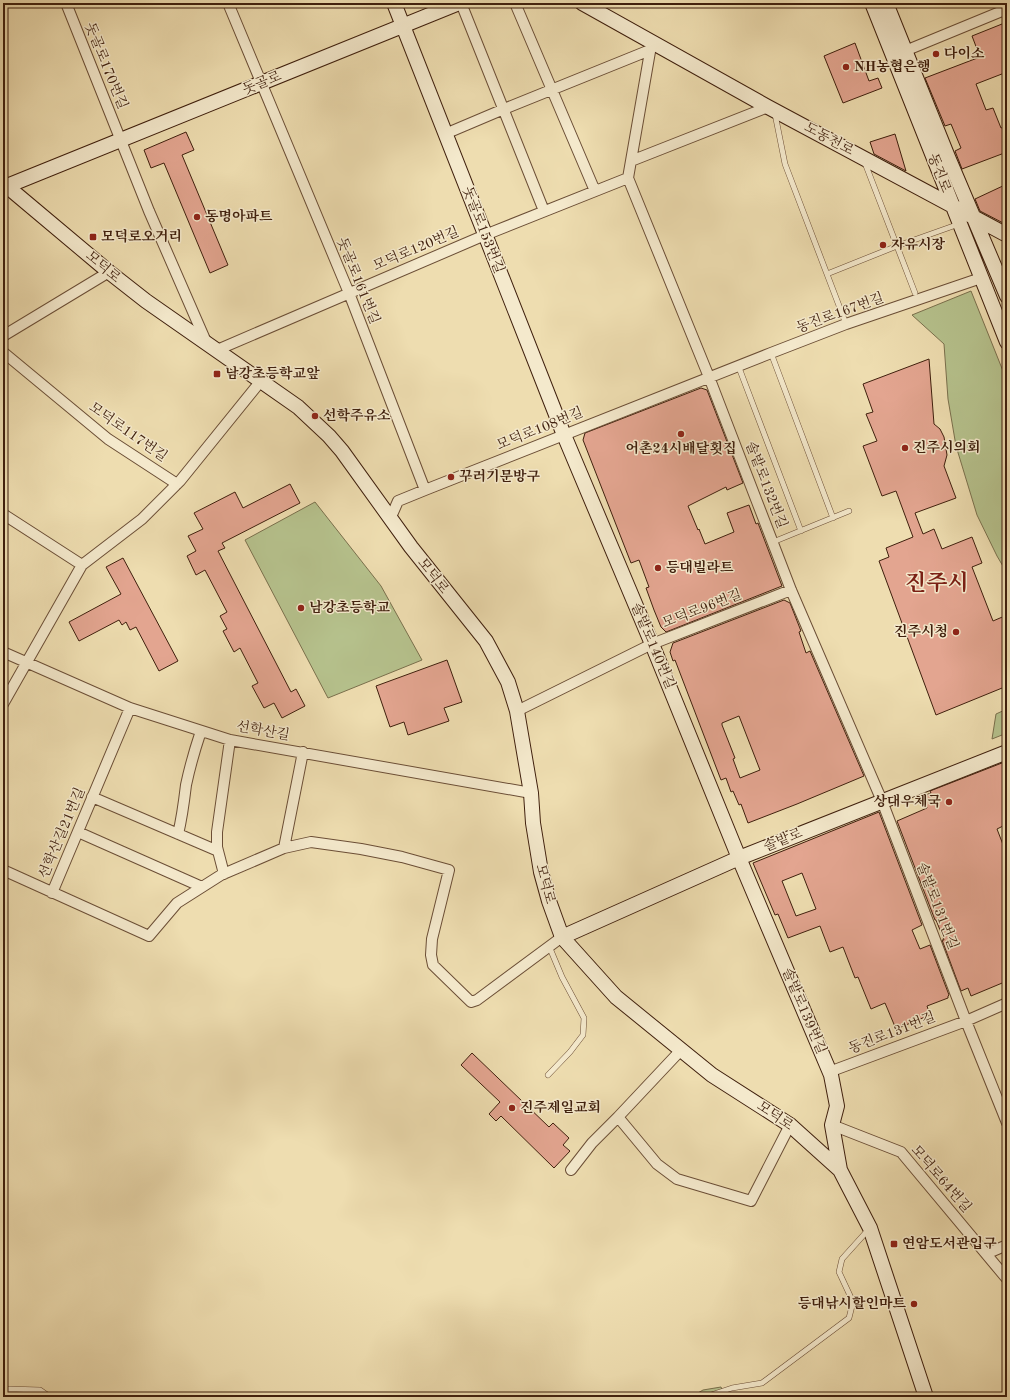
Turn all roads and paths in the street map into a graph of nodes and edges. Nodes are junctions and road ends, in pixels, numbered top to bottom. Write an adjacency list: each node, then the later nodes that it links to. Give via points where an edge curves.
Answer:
1 (66, 3): 18 (street, 돗골로170번길)
2 (228, 3): 13 (street, 돗골로161번길)
3 (394, 3): 10 (street)
4 (460, 3): 10 (street, 돗골로); 16 (street)
5 (515, 3): 14 (street)
6 (582, 3): 11 (street, 도동천로)
7 (872, 3): 24 (street, 동진로)
8 (886, 3): 12 (street, 동진로)
9 (1007, 9): 12 (street)
10 (403, 26): 13 (street, 돗골로); 17 (street, 돗골로153번길)
11 (651, 46): 14 (street); 15 (street, 도동천로); 20 (street)
12 (905, 51): 26 (street, 동진로)
13 (261, 83): 18 (street, 돗골로); 34 (street, 돗골로161번길)
14 (553, 89): 16 (street); 23 (street)
15 (771, 108): 19 (street, 도동천로); 20 (street); 32 (lane, via 785,164)
16 (504, 109): 17 (street); 25 (street)
17 (446, 134): 28 (street, 돗골로153번길)
18 (121, 140): 22 (street, 돗골로); 40 (street, 모덕로, via 149,211)
19 (863, 158): 24 (street, 도동천로); 30 (lane)
20 (631, 161): 21 (street)
21 (628, 178): 23 (street, 모덕로120번길); 44 (street, 솔밭로132번길)
22 (5, 184): 31 (street, 모덕로)
23 (595, 191): 25 (street, 모덕로120번길)
24 (952, 207): 26 (street, 도동천로); 27 (street, 동진로)
25 (544, 211): 28 (street, 모덕로120번길)
26 (973, 217): 29 (street, 도동천로); 36 (street, 동진로)
27 (960, 224): 30 (lane); 33 (street, 동진로)
28 (485, 235): 34 (street, 모덕로120번길); 46 (street, 돗골로153번길)
29 (1007, 235)
30 (897, 246): 32 (lane); 35 (lane)
31 (109, 272): 38 (street); 40 (street, 모덕로, via 146,302)
32 (827, 274): 37 (lane)
33 (982, 278): 37 (street, 동진로167번길); 39 (street, 동진로)
34 (349, 293): 40 (street, 모덕로120번길); 48 (street, 돗골로161번길)
35 (915, 293)
36 (1007, 296)
37 (846, 324): 42 (street, 동진로167번길)
38 (3, 336)
39 (1007, 342)
40 (212, 347): 45 (street, 모덕로)
41 (3, 352): 47 (street, 모덕로117번길, via 108,439)
42 (771, 353): 43 (street, 동진로167번길); 52 (lane)
43 (738, 365): 44 (street, 동진로167번길); 53 (lane)
44 (709, 377): 46 (street, 모덕로108번길); 54 (street, 솔밭로132번길)
45 (260, 382): 47 (street); 51 (street, 모덕로, via 298,407 329,436)
46 (564, 435): 48 (street, 모덕로108번길); 57 (street, 솔밭로140번길)
47 (176, 484): 55 (street, via 142,520)
48 (425, 490): 51 (street, 모덕로108번길, via 398,502)
49 (849, 511): 52 (lane)
50 (3, 514): 55 (street)
51 (391, 517): 62 (street, 모덕로, via 411,547 486,641 508,682)
52 (833, 518): 53 (lane)
53 (801, 531): 54 (lane)
54 (773, 542): 56 (street, 솔밭로132번길)
55 (82, 565): 59 (street)
56 (791, 590): 57 (street, 모덕로96번길); 69 (street, 솔밭로132번길)
57 (652, 644): 62 (street, 모덕로96번길); 74 (street, 솔밭로140번길)
58 (3, 652): 59 (street, 선학산길)
59 (26, 662): 60 (street); 61 (street, 선학산길)
60 (3, 704)
61 (130, 708): 63 (street, 선학산길); 68 (street, 선학산길21번길)
62 (517, 711): 67 (street, 모덕로)
63 (201, 731): 64 (street, 선학산길); 71 (street, via 192,759)
64 (230, 740): 65 (street, 선학산길); 73 (street, via 217,832)
65 (303, 752): 67 (street, 선학산길); 72 (street)
66 (1007, 752): 69 (street, 솔밭로)
67 (531, 793): 79 (street, 모덕로, via 541,872)
68 (92, 797): 70 (street, 선학산길21번길); 71 (street)
69 (882, 801): 74 (street, 솔밭로); 82 (street, 솔밭로131번길)
70 (78, 832): 77 (street); 78 (street, 선학산길21번길)
71 (178, 834): 73 (street)
72 (284, 848): 76 (street); 80 (street, via 311,842 388,854 449,870 432,939 431,956 433,965 471,1002)
73 (218, 851): 76 (street)
74 (739, 858): 79 (street, 솔밭로); 84 (street, 솔밭로139번길)
75 (3, 870): 78 (street)
76 (224, 874): 77 (street)
77 (202, 887): 78 (street, 선학산길21번길, via 177,903 149,936)
78 (52, 893)
79 (562, 937): 80 (street); 83 (street, 모덕로, via 616,997)
80 (549, 946): 85 (lane, via 584,1018 583,1035)
81 (1007, 1003): 82 (street, 동진로131번길)
82 (966, 1021): 84 (street, 동진로131번길); 87 (street)
83 (681, 1050): 86 (street); 88 (street, 모덕로, via 712,1075)
84 (829, 1072): 89 (street, 솔밭로139번길, via 837,1106)
85 (548, 1075)
86 (618, 1117): 88 (street, via 657,1164 677,1179 751,1201); 90 (street, via 592,1143)
87 (1007, 1123)
88 (790, 1125): 91 (street, 모덕로)
89 (832, 1125): 91 (street, 솔밭로139번길); 94 (street, 모덕로64번길, via 901,1152)
90 (571, 1170)
91 (840, 1170): 92 (street, 모덕로)
92 (870, 1228): 98 (lane, via 842,1259 839,1272 852,1302 849,1318 762,1383 732,1388); 99 (street, 모덕로)
93 (1007, 1245): 94 (street)
94 (986, 1254): 95 (street, 모덕로64번길)
95 (1007, 1279)
96 (3, 1392): 97 (lane, via 9,1389 40,1390)
97 (50, 1397)
98 (706, 1397)
99 (926, 1397)

